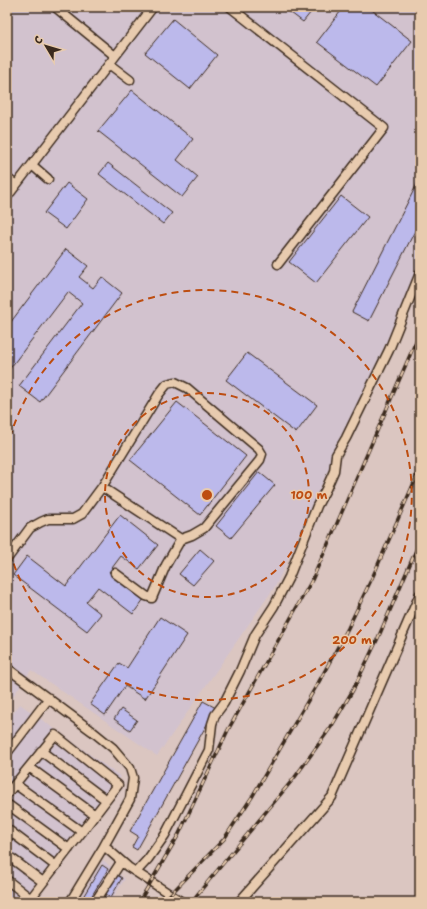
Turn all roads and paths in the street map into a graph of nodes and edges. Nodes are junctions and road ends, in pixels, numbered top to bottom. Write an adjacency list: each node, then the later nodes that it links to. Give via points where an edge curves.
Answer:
1 (55, 7): 4 (street)
2 (153, 7): 4 (street)
3 (230, 7): 12 (street, via 384,128)
4 (115, 56): 5 (street)
5 (109, 64): 6 (street); 7 (street)
6 (130, 80)
7 (32, 165): 9 (street); 10 (street)
8 (7, 178): 10 (street)
9 (48, 179)
10 (16, 185): 11 (street)
11 (7, 197)
12 (278, 264)
13 (420, 273): 36 (street, via 388,350 336,455 334,471 289,577 255,635 224,703 215,715 210,750 165,835)
14 (102, 487): 15 (street); 15 (street, via 167,384 175,382 186,388 262,454 260,460 204,528); 16 (street, via 82,514 73,519 48,519 30,528)
15 (181, 539): 17 (street, via 152,598)
16 (7, 559)
17 (115, 573)
18 (420, 594): 43 (street, via 332,797)
19 (7, 668): 20 (street)
20 (48, 698): 22 (street); 31 (street, via 113,748 130,768 133,778 130,799)
21 (41, 751): 23 (street); 26 (street); 26 (street, via 55,734 118,785)
22 (7, 753)
23 (29, 767): 24 (street); 28 (street)
24 (15, 784): 25 (street); 30 (street)
25 (7, 794)
26 (106, 800): 28 (street)
27 (7, 804): 32 (street)
28 (95, 815): 30 (street)
29 (7, 829): 35 (street)
30 (82, 832): 32 (street)
31 (104, 846): 34 (street); 40 (street)
32 (69, 849): 35 (street)
33 (7, 855): 38 (street)
34 (120, 862): 36 (street); 41 (street)
35 (56, 866): 38 (street)
36 (136, 872): 42 (street)
37 (7, 880): 39 (street)
38 (44, 882): 39 (street)
39 (30, 900)
40 (70, 902)
41 (95, 902)
42 (182, 902)
43 (239, 902)

